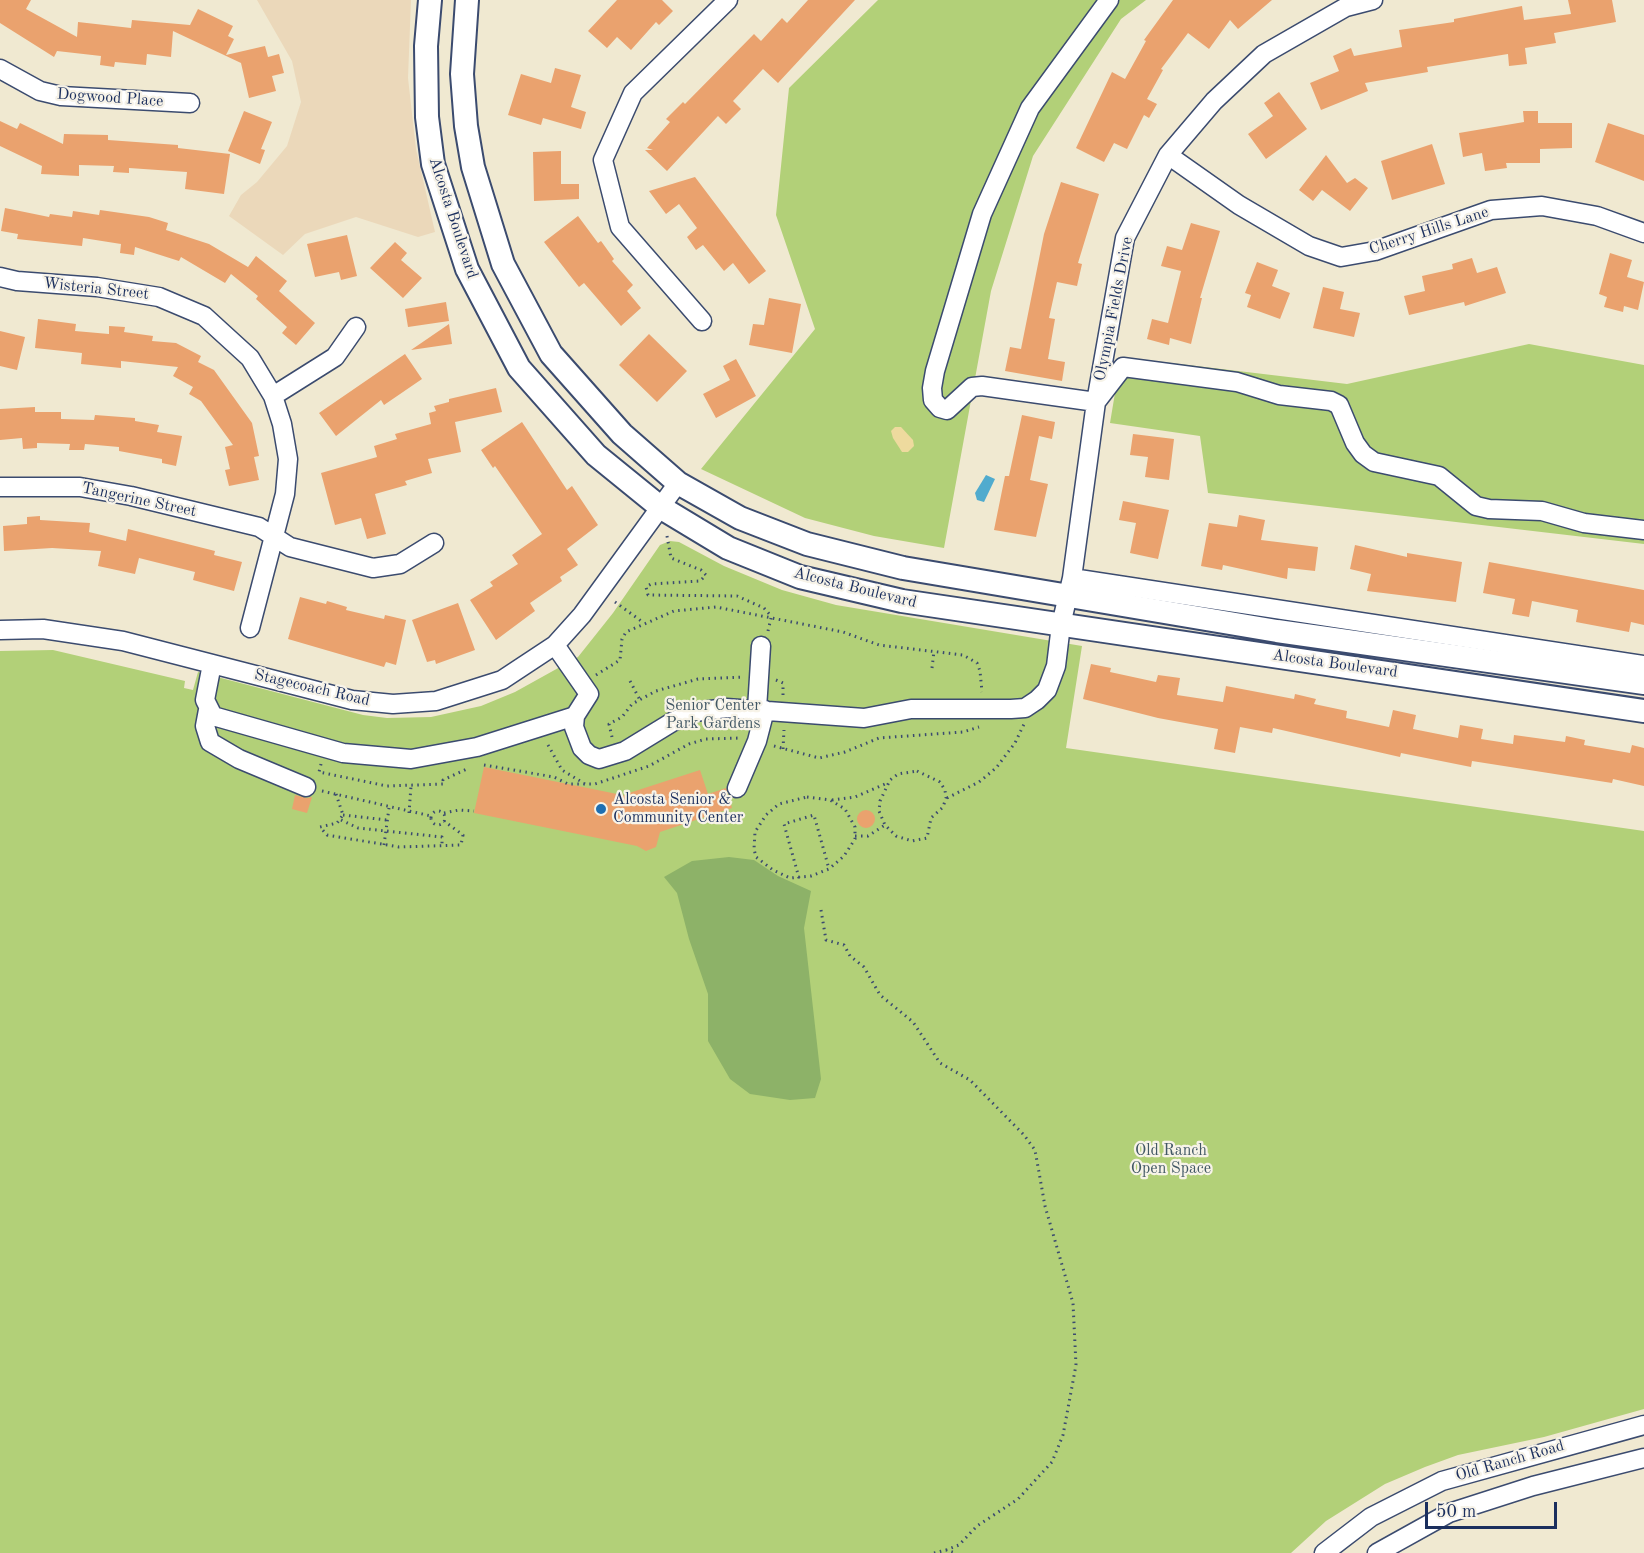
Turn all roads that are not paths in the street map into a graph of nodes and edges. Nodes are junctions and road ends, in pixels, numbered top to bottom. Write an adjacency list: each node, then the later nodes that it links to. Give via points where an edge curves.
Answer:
1 (430, 0): 17 (main road, Alcosta Boulevard, via 427,117 433,164 466,269 519,368 596,455)
2 (467, 0): 15 (main road, Alcosta Boulevard, via 462,74 466,126 473,167 503,264 551,354 622,434)
3 (728, 0): 11 (street, via 633,93 603,160 620,227)
4 (1109, 0): 14 (street, via 1030,108 982,213 932,388 933,400 947,410 972,387 982,386)
5 (1373, 0): 8 (street, Olympia Fields Drive, via 1346,7 1264,54 1214,100)
6 (0, 69): 7 (street, Dogwood Place, via 40,91 61,96)
7 (190, 103)
8 (1168, 154): 9 (street, Cherry Hills Lane, via 1239,205 1309,246 1341,258 1375,251 1491,210 1542,206 1597,216); 14 (street, Olympia Fields Drive, via 1125,238)
9 (1644, 233)
10 (0, 277): 13 (street, Wisteria Street, via 97,287 159,297 177,304 204,316 250,358)
11 (702, 321)
12 (356, 327): 13 (street, via 335,357)
13 (273, 396): 19 (street, Wisteria Street, via 288,459 285,494)
14 (1096, 402): 18 (street, via 1123,367 1237,382 1279,395 1331,401 1339,405 1354,443 1368,458 1439,476 1476,506 1542,511 1584,523); 21 (street, Olympia Fields Drive)
15 (678, 483): 17 (street, Stagecoach Road); 21 (main road, Alcosta Boulevard, via 740,518 807,544 903,568)
16 (0, 487): 19 (street, Tangerine Street, via 80,487 131,496 259,527)
17 (660, 507): 22 (main road, Alcosta Boulevard, via 728,548 800,577 902,601); 26 (street, Stagecoach Road, via 582,615)
18 (1644, 530)
19 (273, 537): 20 (street, Tangerine Street, via 290,547 373,568 400,564); 23 (street, Wisteria Street)
20 (434, 543)
21 (1070, 587): 22 (street, Olympia Fields Drive); 28 (street, Alcosta Boulevard); 29 (main road, Alcosta Boulevard, via 1288,632)
22 (1061, 625): 30 (street, Olympia Fields Drive, via 1052,680 1047,690 1029,705 1011,710 911,709 864,718); 32 (main road, Alcosta Boulevard)
23 (250, 628)
24 (0, 630): 27 (street, Stagecoach Road, via 76,633)
25 (764, 641): 30 (street)
26 (555, 645): 27 (street, Stagecoach Road, via 502,680 436,701 393,704 352,700); 33 (street, via 586,689)
27 (212, 664): 31 (street, via 205,700)
28 (1644, 665)
29 (1644, 683)
30 (761, 709): 33 (street, via 696,712 625,751 599,759 582,748 576,737); 35 (street, via 754,750)
31 (208, 710): 33 (street, via 213,716 343,753 411,759 477,747); 34 (street, via 205,726 210,742 238,759)
32 (1644, 711)
33 (575, 716)
34 (306, 787)
35 (737, 788)
36 (1644, 1425): 38 (street, Old Ranch Road, via 1442,1480 1371,1517)
37 (1644, 1458): 39 (street, Old Ranch Road, via 1533,1486 1449,1513)
38 (1324, 1553)
39 (1377, 1553)

